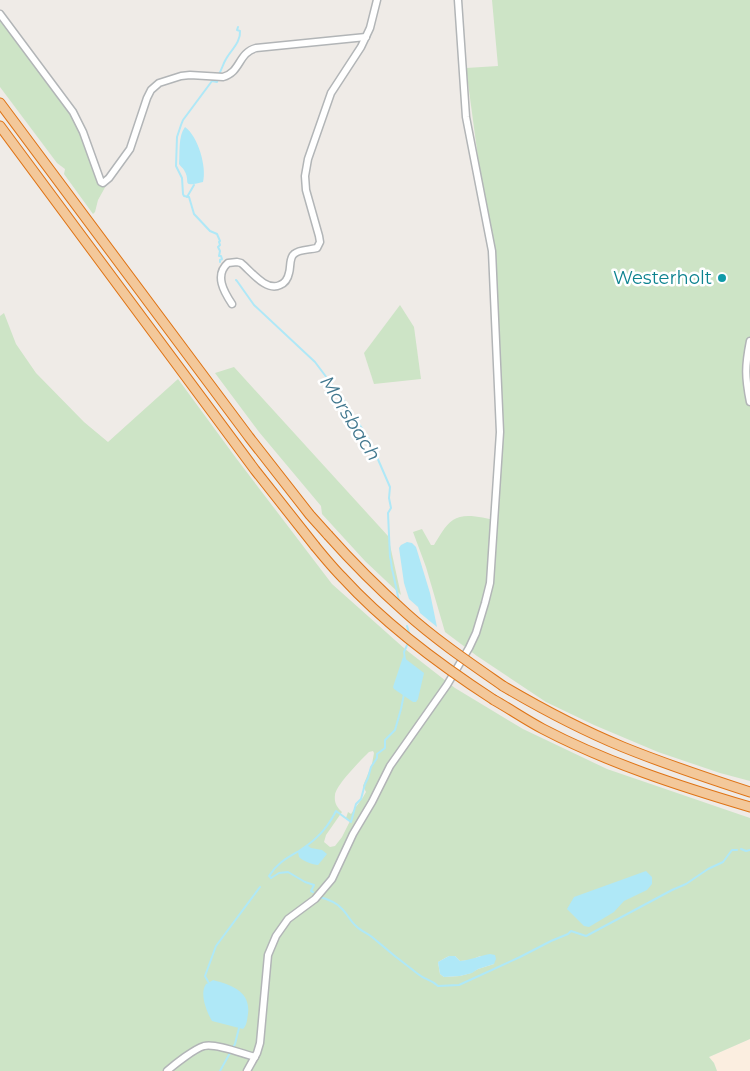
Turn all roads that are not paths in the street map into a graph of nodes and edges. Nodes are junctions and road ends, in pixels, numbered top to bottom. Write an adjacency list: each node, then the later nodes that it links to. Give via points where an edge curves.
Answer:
1 (377, 0): 4 (street)
2 (458, 0): 12 (street, via 466,117 492,250 500,432 490,583 469,648 390,766 332,879 311,902 288,919 269,950)
3 (0, 14): 4 (street, via 73,112 103,183 130,149 151,90 159,83 185,76 228,76 246,52 256,48)
4 (366, 37): 7 (street, via 331,93 308,158 306,182 319,236 318,247 294,253 287,278 276,287 263,282 241,263 228,263 222,270 221,280)
5 (0, 103): 10 (highway, bridge, via 310,515 406,614 504,686 560,718 622,746)
6 (0, 126): 11 (highway, bridge, via 245,457 315,546 377,612 435,660 542,729 633,769)
7 (232, 304)
8 (750, 341): 9 (street, via 746,368)
9 (750, 402)
10 (750, 792)
11 (750, 807)
12 (255, 1057): 13 (street, via 205,1046); 14 (street)
13 (167, 1071)
14 (247, 1071)

